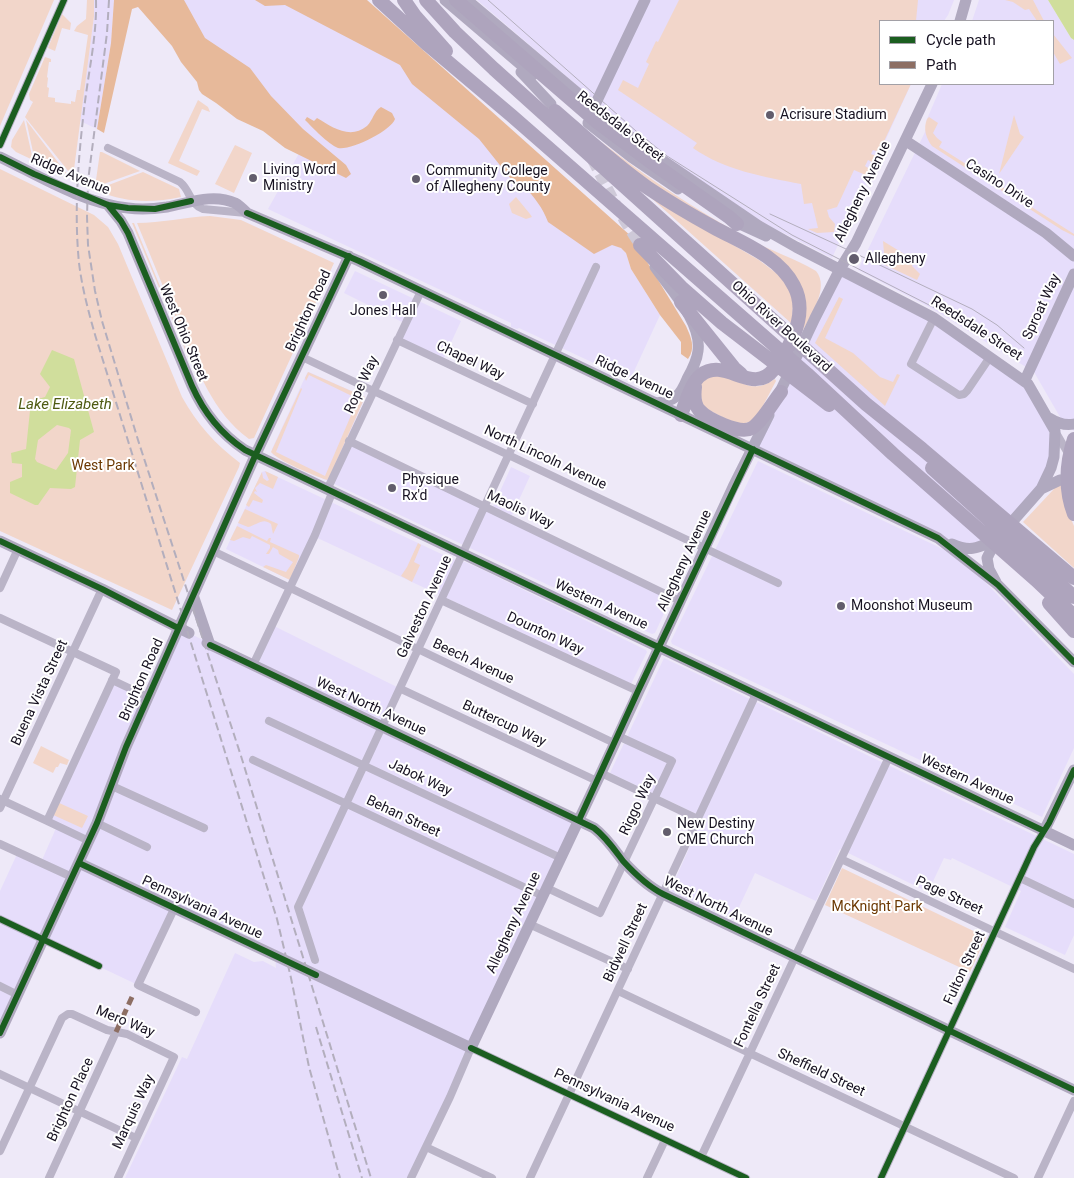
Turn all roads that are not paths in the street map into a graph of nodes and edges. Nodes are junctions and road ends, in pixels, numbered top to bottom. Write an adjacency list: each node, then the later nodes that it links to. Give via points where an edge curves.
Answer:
1 (64, 0): 19 (street)
2 (379, 0): 17 (highway)
3 (405, 0): 13 (highway); 17 (highway, via 448,53)
4 (426, 0): 13 (highway)
5 (435, 0): 40 (highway, via 462,29 623,169 672,203 769,258 789,278 800,304 797,328 773,371 766,377)
6 (445, 0): 12 (main road, Reedsdale Street)
7 (456, 0): 16 (highway)
8 (467, 0): 16 (main road, Reedsdale Street)
9 (645, 0): 16 (main road)
10 (966, 0): 11 (main road)
11 (960, 20)
12 (485, 35): 15 (main road); 24 (main road, Reedsdale Street, via 631,157)
13 (494, 69): 62 (highway, Ohio River Boulevard, via 866,404 952,487)
14 (932, 85): 18 (main road, Allegheny Avenue)
15 (550, 104)
16 (587, 107): 24 (highway, via 624,143); 26 (main road, Reedsdale Street, via 759,226)
17 (512, 116): 39 (highway, Ohio River Boulevard, via 776,346)
18 (906, 141): 28 (main road, Casino Drive, via 1046,233); 30 (main road, Allegheny Avenue)
19 (0, 145)
20 (108, 148): 22 (street, via 180,182 188,191)
21 (0, 157): 23 (main road, Ridge Avenue)
22 (191, 202): 23 (main road, Ridge Avenue, via 155,209); 27 (main road, Ridge Avenue, via 226,200 247,213)
23 (108, 205): 54 (main road, West Ohio Street, via 128,234 202,406 224,434)
24 (737, 224): 26 (main road, Reedsdale Street)
25 (640, 245): 33 (main road); 39 (highway, via 703,307 770,360)
26 (796, 247): 30 (main road, Reedsdale Street)
27 (348, 256): 32 (main road, Ridge Avenue); 37 (main road, Brighton Road)
28 (1074, 256)
29 (596, 267): 36 (street, Galveston Avenue)
30 (840, 269): 34 (main road, Reedsdale Street); 44 (main road, Allegheny Avenue)
31 (1074, 274): 41 (main road, Sproat Way)
32 (421, 291): 35 (street, Rope Way); 36 (main road, Ridge Avenue)
33 (680, 302): 40 (highway, via 734,368); 45 (main road, via 696,331 698,354 678,395 670,401)
34 (934, 318): 38 (main road, Reedsdale Street); 38 (street, via 911,364 959,395 967,391)
35 (397, 340): 43 (street, Rope Way); 46 (street, Chapel Way)
36 (555, 355): 45 (main road, Ridge Avenue); 46 (street, Galveston Avenue)
37 (302, 356): 43 (street, North Lincoln Avenue); 54 (main road, Brighton Road)
38 (990, 357): 41 (main road, Reedsdale Street)
39 (804, 379): 69 (highway, Ohio River Boulevard)
40 (750, 380): 42 (highway, via 718,368 700,375)
41 (1025, 380): 48 (main road, Reedsdale Street)
42 (696, 382): 44 (highway, via 694,394 698,409 742,431 754,426); 47 (highway)
43 (373, 391): 52 (street, Rope Way); 55 (street, North Lincoln Avenue)
44 (781, 392): 53 (main road, Allegheny Avenue)
45 (656, 403): 47 (main road, Ridge Avenue)
46 (533, 404): 55 (street, Galveston Avenue)
47 (681, 415): 53 (main road, Ridge Avenue)
48 (1049, 418): 49 (main road, via 1066,425); 50 (main road, Reedsdale Street)
49 (1074, 424)
50 (1055, 431): 56 (street, Reedsdale Street); 58 (main road, via 1054,457)
51 (1074, 439): 56 (highway)
52 (349, 441): 59 (street, Rope Way); 61 (street, Maolis Way)
53 (752, 449): 63 (main road, Ridge Avenue); 66 (main road, Allegheny Avenue)
54 (255, 456): 59 (main road, Western Avenue); 68 (main road, Brighton Road)
55 (509, 456): 61 (street, Galveston Avenue); 66 (street, North Lincoln Avenue)
56 (1072, 459): 57 (highway)
57 (1070, 478): 58 (main road, via 1055,481); 60 (highway)
58 (1041, 489): 64 (main road)
59 (330, 491): 70 (main road, Western Avenue); 75 (street, Rope Way, via 314,536)
60 (1073, 505)
61 (484, 508): 70 (street, Galveston Avenue); 80 (street, Maolis Way)
62 (1017, 537): 71 (highway); 78 (highway)
63 (938, 538): 64 (main road, via 968,550); 73 (main road, Ridge Avenue)
64 (997, 539): 73 (main road, via 988,554 987,563)
65 (0, 541): 67 (main road)
66 (705, 548): 72 (street, North Lincoln Avenue); 80 (main road, Allegheny Avenue)
67 (18, 549): 74 (street); 76 (main road)
68 (213, 551): 75 (street, Beech Avenue); 77 (main road, Brighton Road)
69 (1004, 552): 81 (highway, Ohio River Boulevard); 84 (highway)
70 (463, 554): 79 (street, Galveston Avenue); 85 (main road, Western Avenue)
71 (1074, 578)
72 (778, 583)
73 (998, 585): 88 (main road)
74 (0, 588)
75 (289, 588): 86 (street, Beech Avenue); 89 (street, Rope Way)
76 (102, 589): 83 (main road); 87 (street, Buena Vista Street)
77 (194, 594): 83 (main road, Brighton Road); 89 (main road, West North Avenue, via 209,644)
78 (1074, 597)
79 (441, 600): 86 (street, Galveston Avenue); 92 (street, Dounton Way)
80 (680, 601): 85 (main road, Allegheny Avenue)
81 (1074, 616)
82 (0, 618): 87 (street)
83 (183, 629): 94 (main road, Brighton Road)
84 (1074, 631)
85 (659, 646): 92 (main road, Allegheny Avenue); 93 (main road, Western Avenue)
86 (419, 650): 91 (street, Galveston Avenue); 97 (street, Beech Avenue)
87 (73, 652): 90 (street, via 116,672); 105 (street, Buena Vista Street)
88 (1074, 662)
89 (253, 665): 96 (main road, West North Avenue)
90 (112, 680): 94 (street); 109 (street)
91 (401, 689): 96 (street, Galveston Avenue); 102 (street, Buttercup Way)
92 (638, 691): 97 (main road, Allegheny Avenue)
93 (756, 694): 98 (main road, Western Avenue); 107 (street, Bidwell Street)
94 (148, 697): 103 (main road, Brighton Road)
95 (269, 721): 100 (street, Jabok Way)
96 (383, 727): 100 (street, Galveston Avenue); 108 (main road, West North Avenue)
97 (616, 739): 102 (main road, Allegheny Avenue); 104 (street, Riggo Way, via 672,761)
98 (889, 757): 112 (main road, Western Avenue); 118 (street, Fontella Street)
99 (253, 760): 106 (street, Behan Street)
100 (365, 766): 106 (street, Galveston Avenue); 117 (street, Jabok Way)
101 (1074, 770): 112 (main road, Fulton Street)
102 (599, 777): 104 (street, Buttercup Way); 108 (main road, Allegheny Avenue)
103 (112, 786): 110 (main road, Brighton Road); 111 (street)
104 (655, 799): 107 (street, Buttercup Way); 119 (street, Riggo Way)
105 (1, 803): 109 (street)
106 (347, 804): 123 (street, Behan Street); 133 (street, Galveston Avenue, via 298,907)
107 (698, 819): 124 (street, Bidwell Street)
108 (579, 820): 117 (main road, Allegheny Avenue); 119 (main road, West North Avenue, via 602,834)
109 (47, 821): 113 (street)
110 (97, 823): 113 (main road, Brighton Road); 116 (street)
111 (204, 828)
112 (1044, 831): 115 (main road, Western Avenue); 122 (street, Fulton Street)
113 (89, 841): 120 (main road, Brighton Road)
114 (0, 844): 121 (street)
115 (1074, 845)
116 (147, 846)
117 (561, 858): 123 (main road, Allegheny Avenue)
118 (841, 859): 130 (street, Page Street); 132 (street, Fontella Street)
119 (624, 862): 124 (main road, West North Avenue, via 643,882); 127 (street, Riggo Way)
120 (78, 863): 121 (main road, Brighton Road); 126 (main road, Pennsylvania Avenue)
121 (72, 877): 131 (main road, Brighton Road)
122 (1020, 878): 125 (street); 130 (street, Fulton Street)
123 (545, 892): 127 (street, Behan Street); 129 (main road, Allegheny Avenue)
124 (663, 894): 132 (main road, West North Avenue); 135 (street, Bidwell Street)
125 (1074, 904)
126 (174, 909): 140 (street, via 138,985); 144 (main road, Pennsylvania Avenue)
127 (600, 913)
128 (0, 919): 131 (street)
129 (530, 924): 135 (street); 144 (main road, Allegheny Avenue)
130 (995, 932): 136 (street, Page Street); 141 (street, Fulton Street)
131 (43, 940): 134 (street); 139 (main road, Brighton Road)
132 (795, 957): 141 (main road, West North Avenue); 145 (street, Fontella Street)
133 (315, 960)
134 (99, 966)
135 (628, 969): 138 (street, Bidwell Street)
136 (1074, 969)
137 (0, 986): 139 (street)
138 (618, 991): 145 (street, Sheffield Street); 150 (street, Bidwell Street)
139 (18, 995): 143 (main road, Brighton Road)
140 (196, 1012)
141 (949, 1031): 149 (main road, West North Avenue); 153 (street, Fulton Street)
142 (116, 1032): 146 (street, Mero Way, via 127,1034); 148 (street, Mero Way, via 72,1014 66,1015); 152 (street, Brighton Place)
143 (0, 1033)
144 (471, 1048): 150 (street, Pennsylvania Avenue); 156 (street, Allegheny Avenue)
145 (750, 1053): 153 (street, Sheffield Street); 158 (street, Fontella Street)
146 (174, 1057): 154 (street, Marquis Way)
147 (0, 1074): 148 (street)
148 (30, 1088): 152 (street); 157 (street)
149 (1074, 1090)
150 (569, 1094): 155 (street, Pennsylvania Avenue); 163 (street, Bidwell Street)
151 (1074, 1101): 168 (street)
152 (80, 1112): 154 (street); 159 (street, Brighton Place)
153 (905, 1126): 166 (street, Fulton Street); 167 (street, Sheffield Street)
154 (136, 1138): 160 (street, Marquis Way)
155 (665, 1140): 158 (street, Pennsylvania Avenue); 164 (street)
156 (426, 1147): 161 (street, Allegheny Avenue); 162 (street)
157 (0, 1151)
158 (701, 1157): 165 (street, Pennsylvania Avenue)
159 (49, 1178)
160 (118, 1178)
161 (411, 1178)
162 (492, 1178)
163 (530, 1178)
164 (647, 1178)
165 (746, 1178)
166 (881, 1178)
167 (1014, 1178)
168 (1038, 1178)

